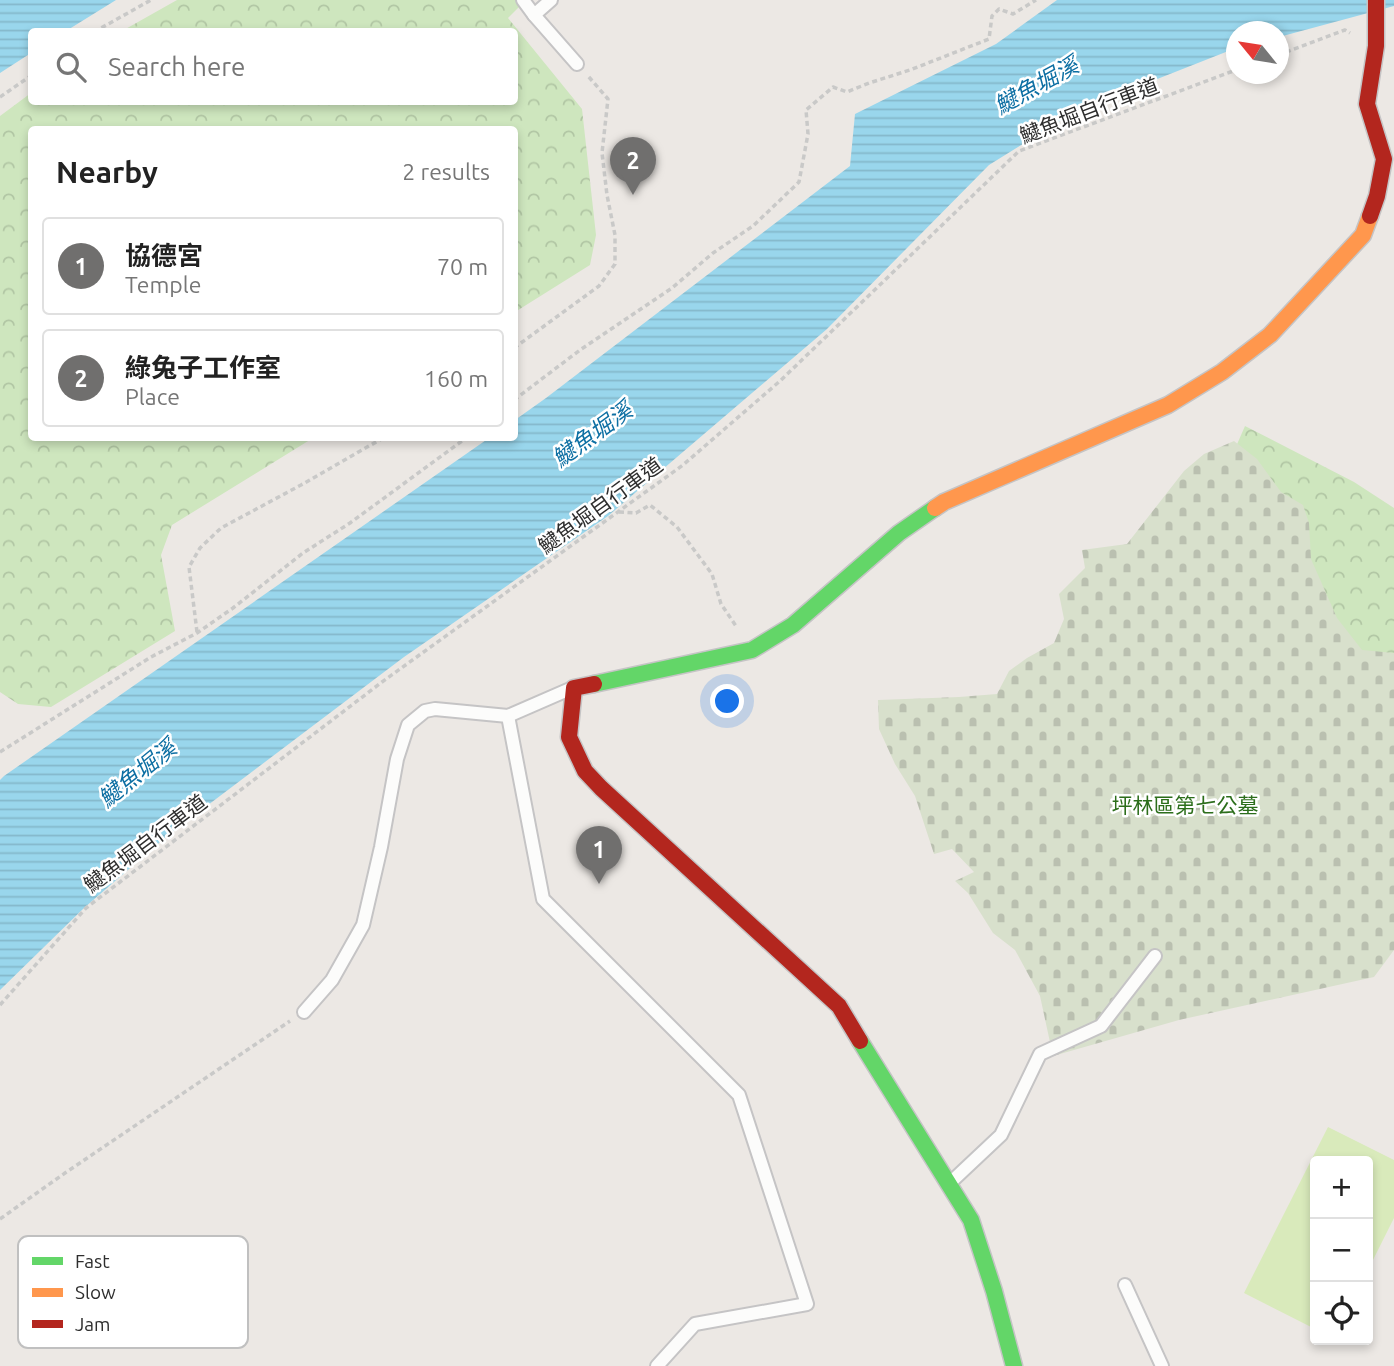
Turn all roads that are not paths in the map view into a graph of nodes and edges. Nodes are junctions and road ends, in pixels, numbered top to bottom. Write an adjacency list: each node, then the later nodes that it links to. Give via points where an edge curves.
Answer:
1 (523, 0): 4 (lane)
2 (551, 0): 4 (lane)
3 (1376, 0): 6 (street, via 1376,46 1367,104 1384,159 1377,196 1363,235 1270,335 1168,405 944,502 900,533 793,625 752,650)
4 (534, 15): 5 (lane)
5 (577, 64)
6 (574, 688): 7 (lane); 10 (street, via 569,737 585,771 839,1006)
7 (508, 716): 9 (lane, via 435,709 408,725 363,925 331,980); 12 (lane, via 543,899 739,1095 807,1304 695,1324)
8 (1155, 956): 10 (lane, via 1101,1026 1040,1054 1001,1135)
9 (304, 1012)
10 (948, 1185): 13 (street, via 971,1220)
11 (1125, 1284): 14 (lane)
12 (657, 1366)
13 (1014, 1366)
14 (1162, 1366)

